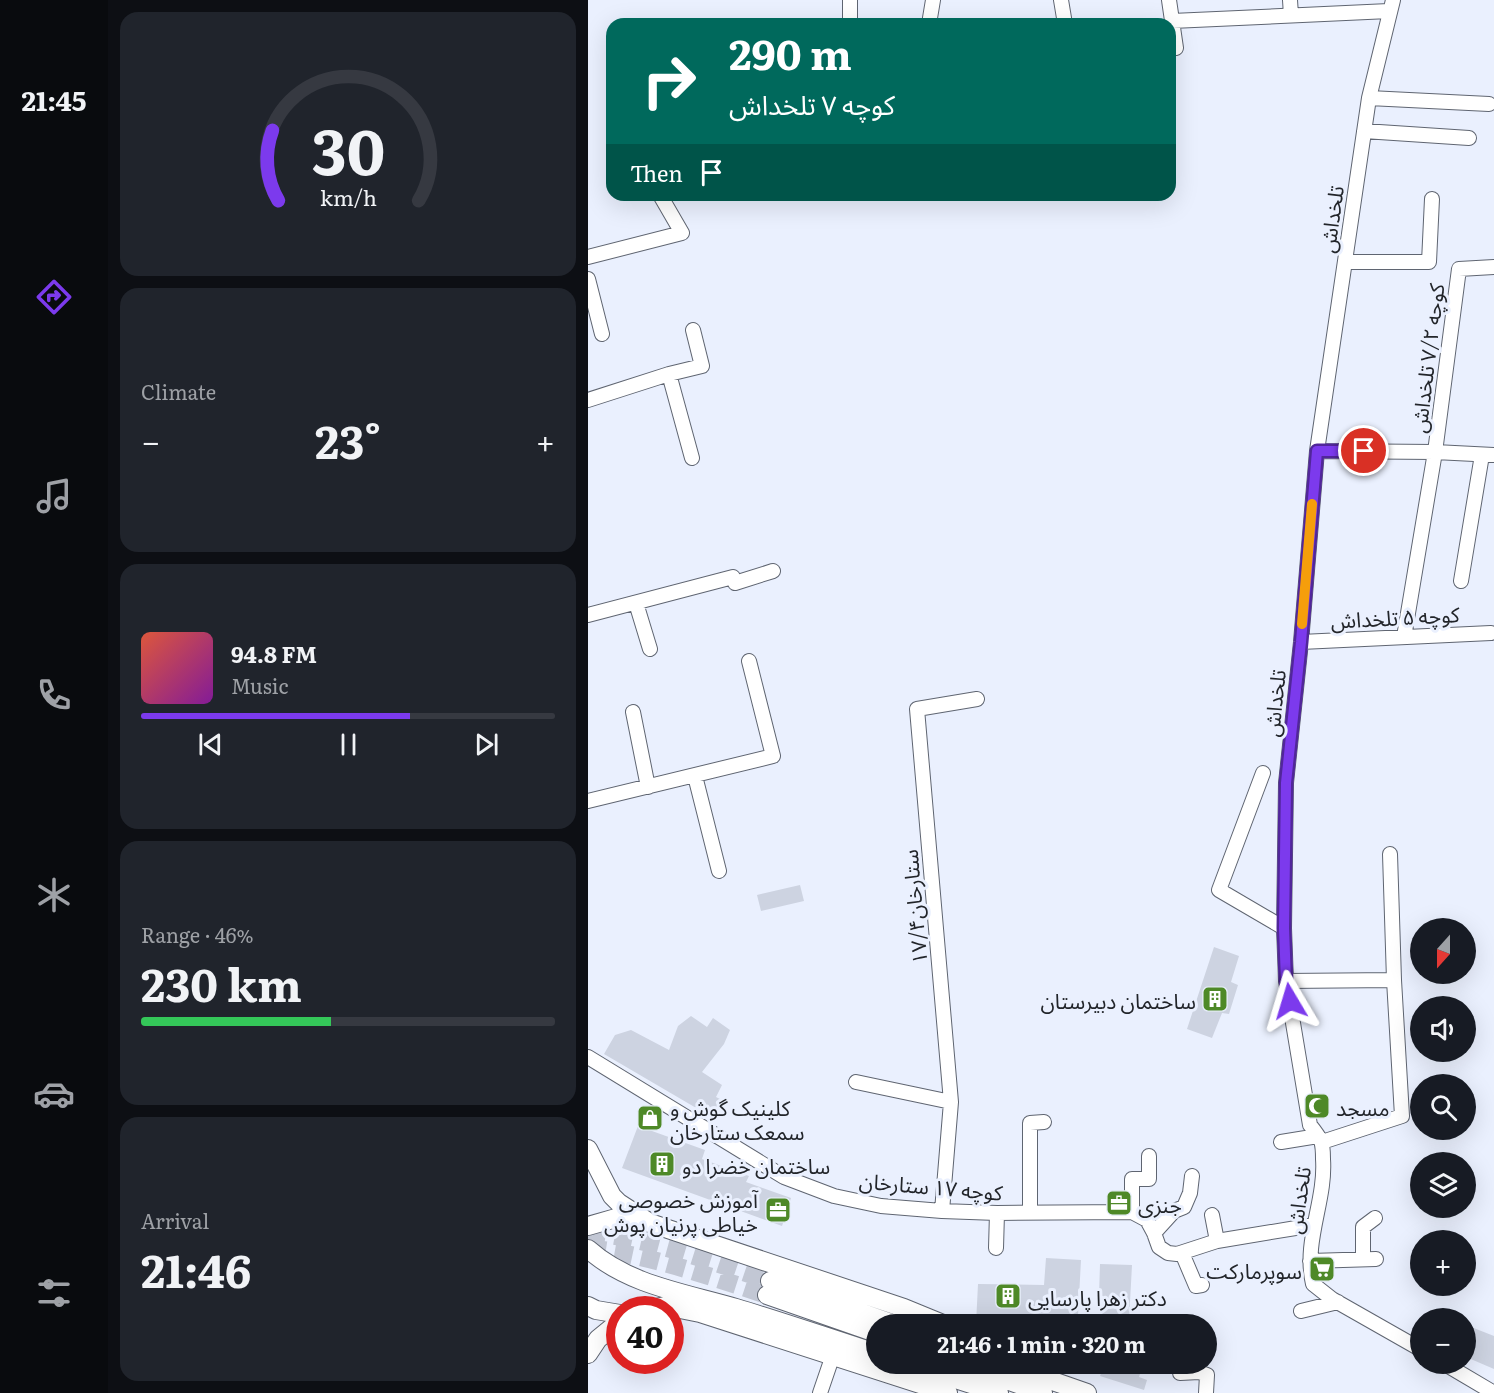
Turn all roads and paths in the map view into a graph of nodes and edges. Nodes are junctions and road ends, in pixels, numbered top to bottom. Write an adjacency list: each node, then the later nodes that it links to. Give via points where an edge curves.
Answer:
1 (850, 0): 8 (street)
2 (933, 0): 9 (street)
3 (1061, 0): 10 (street)
4 (1170, 0): 11 (street)
5 (1290, 0): 7 (street)
6 (1391, 5): 7 (street); 13 (street, تلخداش)
7 (1291, 15): 12 (street)
8 (850, 18)
9 (930, 18)
10 (1064, 18)
11 (1171, 18)
12 (1176, 28)
13 (1369, 98): 14 (street); 15 (street, تلخداش)
14 (1490, 104)
15 (1364, 131): 16 (street); 20 (street, تلخداش)
16 (1469, 138)
17 (1432, 199): 20 (street, via 1429,262)
18 (663, 201): 19 (street, via 682,233)
19 (588, 256)
20 (1345, 262): 27 (street, تلخداش)
21 (1494, 267): 28 (street, کوچه ۷/۲ تلخداش, via 1459,270)
22 (588, 279): 24 (street)
23 (693, 330): 25 (street, via 702,366)
24 (602, 334)
25 (669, 374): 26 (street); 30 (street)
26 (588, 400)
27 (1317, 451): 28 (street); 37 (street, تلخداش)
28 (1436, 452): 29 (street); 36 (street)
29 (1490, 452): 32 (street)
30 (692, 458)
31 (773, 572): 33 (street, via 735,583 733,577)
32 (1461, 581)
33 (636, 603): 34 (street); 38 (street)
34 (588, 615)
35 (1491, 633): 36 (street, کوچه ۵ تلخداش)
36 (1404, 637): 37 (street, کوچه ۵ تلخداش)
37 (1301, 642): 48 (street, تلخداش, via 1286,783)
38 (650, 649)
39 (749, 661): 43 (street, via 773,756)
40 (977, 699): 53 (street, ستارخان۱۷/۴, via 917,709)
41 (633, 712): 44 (street)
42 (1263, 773): 48 (street, via 1219,890)
43 (695, 776): 44 (street); 47 (street)
44 (648, 787): 45 (street)
45 (588, 801)
46 (1390, 854): 49 (street)
47 (719, 871)
48 (1284, 928): 50 (street, تلخداش)
49 (1394, 980): 50 (street); 55 (street, via 1402,1116)
50 (1286, 981): 55 (street, تلخداش, via 1310,1125)
51 (588, 1057): 60 (street, کوچه ۱۷ ستارخان, via 784,1177 834,1196 880,1206)
52 (856, 1082): 53 (street)
53 (951, 1102): 60 (street, ستارخان۱۷/۴)
54 (1044, 1122): 61 (street, via 1030,1124)
55 (1320, 1139): 56 (street); 67 (street, تلخداش, via 1324,1175)
56 (1281, 1142)
57 (588, 1149): 66 (main road, via 612,1196)
58 (1149, 1156): 62 (street, via 1149,1179 1132,1179)
59 (1192, 1176): 69 (street, via 1184,1207 1174,1211)
60 (942, 1211): 63 (street, کوچه ۱۷ ستارخان)
61 (1029, 1212): 62 (street, کوچه ۱۷ ستارخان); 63 (street, کوچه ۱۷ ستارخان)
62 (1132, 1212): 69 (street, via 1147,1220)
63 (997, 1213): 71 (street)
64 (1212, 1215): 70 (street)
65 (1375, 1218): 74 (street, via 1363,1227 1369,1259)
66 (650, 1222): 68 (main road, via 616,1218); 81 (main road)
67 (1314, 1225): 70 (street); 74 (street, تلخداش)
68 (588, 1226)
69 (1154, 1233): 73 (street, via 1159,1246 1168,1253)
70 (1217, 1241): 73 (street)
71 (996, 1248)
72 (588, 1249): 86 (main road, via 605,1264 632,1278)
73 (1182, 1253): 75 (street, via 1196,1286)
74 (1310, 1261): 76 (street, تلخداش, via 1313,1284)
75 (1202, 1285)
76 (1338, 1302): 79 (street); 85 (street, تلخداش)
77 (588, 1306): 80 (main road)
78 (684, 1310): 88 (main road)
79 (1300, 1311)
80 (606, 1312)
81 (919, 1314)
82 (866, 1316): 83 (main road, via 768,1288)
83 (866, 1329)
84 (606, 1332): 87 (main road)
85 (1410, 1343)
86 (866, 1350)
87 (588, 1354)
88 (833, 1355): 96 (main road); 97 (street)
89 (940, 1374): 99 (main road)
90 (990, 1374): 100 (main road)
91 (1033, 1374): 101 (main road)
92 (1053, 1374): 102 (main road)
93 (1204, 1374): 103 (street)
94 (1463, 1374): 95 (street)
95 (1470, 1378): 104 (street); 105 (street)
96 (915, 1388): 98 (main road)
97 (820, 1393)
98 (948, 1393)
99 (999, 1393)
100 (1043, 1393)
101 (1087, 1393)
102 (1094, 1393)
103 (1206, 1393)
104 (1477, 1393)
105 (1494, 1393)

